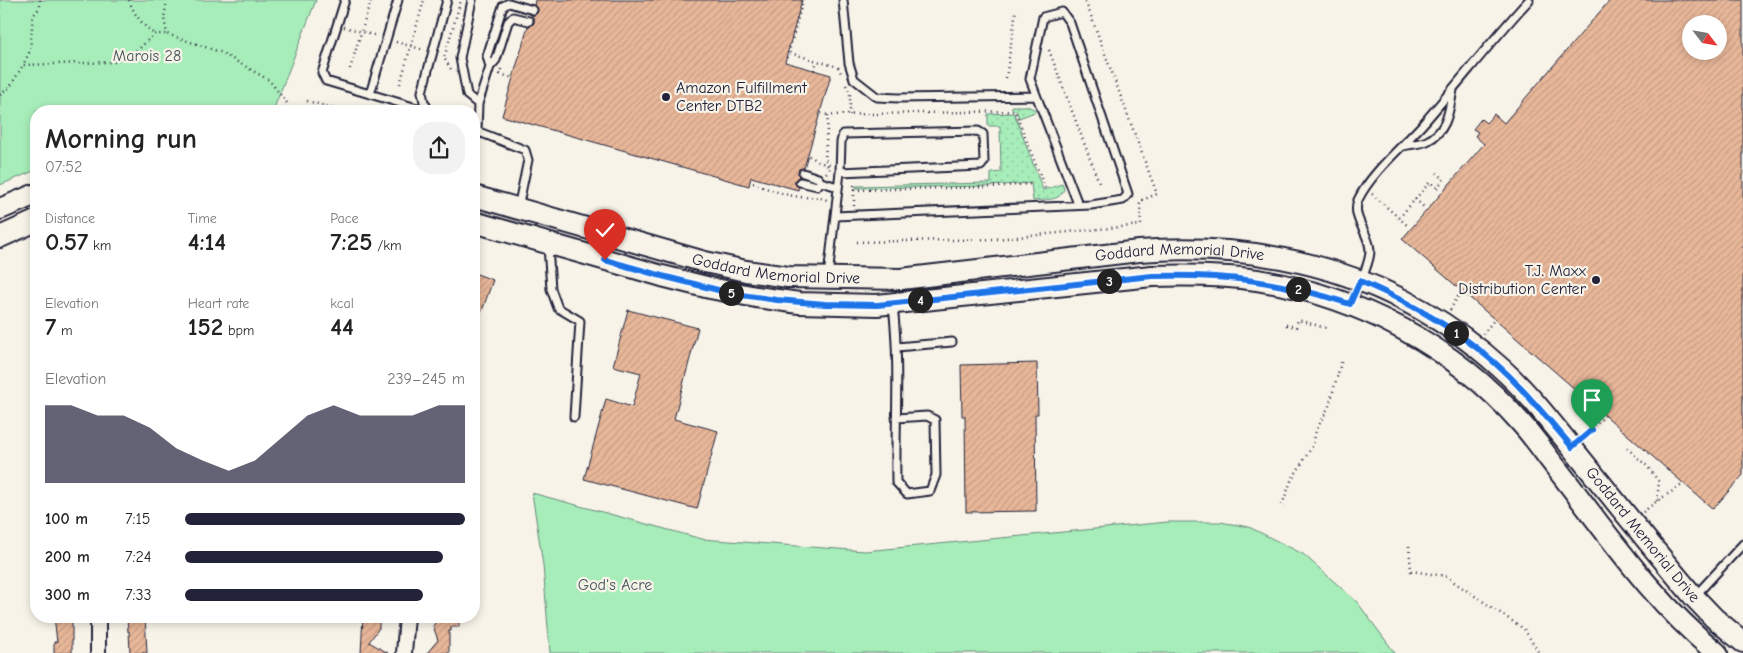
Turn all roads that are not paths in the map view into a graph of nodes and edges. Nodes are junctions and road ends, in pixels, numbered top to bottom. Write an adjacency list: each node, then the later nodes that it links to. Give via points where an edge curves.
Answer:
1 (345, 0): 11 (lane, via 322,73 326,81)
2 (398, 0): 11 (lane)
3 (447, 0): 15 (lane, via 422,92)
4 (472, 0): 13 (lane, via 460,58 466,95)
5 (843, 0): 12 (lane, via 849,63 854,79 877,96)
6 (1529, 0): 10 (lane)
7 (532, 10): 9 (lane, via 509,3 503,6 487,56)
8 (529, 21): 9 (lane, via 513,17 508,22 496,60)
9 (490, 67): 13 (lane)
10 (1453, 89): 17 (lane); 17 (lane, via 1448,118 1442,129 1427,141)
11 (370, 94): 14 (lane)
12 (1036, 96): 25 (lane); 25 (lane, via 1030,79 1043,17 1062,12 1070,23 1128,194 1122,200)
13 (478, 104)
14 (408, 105)
15 (425, 105)
16 (480, 132): 26 (lane, via 525,150 528,160)
17 (1403, 146): 34 (lane, via 1375,174 1358,201 1356,214 1367,236 1370,252)
18 (840, 172): 18 (lane, via 843,134 978,131 983,134 984,162 981,166); 22 (lane)
19 (803, 173): 21 (lane)
20 (800, 182): 21 (lane, via 817,186)
21 (821, 182): 22 (lane)
22 (838, 187): 28 (lane)
23 (30, 196): 27 (main road)
24 (480, 198): 26 (main road, Goddard Memorial Drive)
25 (1078, 204): 28 (lane)
26 (518, 208): 33 (main road, Goddard Memorial Drive, via 725,267 788,277)
27 (0, 209)
28 (835, 216): 33 (lane)
29 (30, 224): 31 (main road)
30 (480, 224): 32 (main road, Goddard Memorial Drive)
31 (0, 237)
32 (548, 244): 35 (main road, Goddard Memorial Drive, via 748,296 816,304); 39 (lane, via 551,289 558,308 580,321)
33 (828, 278): 34 (main road, Goddard Memorial Drive, via 901,279 1179,248 1269,255 1324,268)
34 (1360, 281): 36 (lane); 42 (main road, Goddard Memorial Drive, via 1392,294 1449,327 1502,369 1572,447)
35 (893, 303): 36 (main road, Goddard Memorial Drive, via 1152,276 1190,275 1280,284); 38 (lane)
36 (1350, 304): 48 (main road, Goddard Memorial Drive, via 1432,347 1492,394 1521,423 1646,583 1677,618)
37 (952, 342): 38 (lane)
38 (897, 347): 40 (lane)
39 (574, 417)
40 (896, 418): 40 (lane, via 896,482 907,494 930,492 936,475 935,420 927,416)
41 (1743, 544): 42 (lane)
42 (1694, 597): 45 (main road, Goddard Memorial Drive)
43 (98, 623): 46 (street)
44 (406, 623): 47 (street)
45 (1743, 642)
46 (98, 653)
47 (404, 653)
48 (1717, 653)

